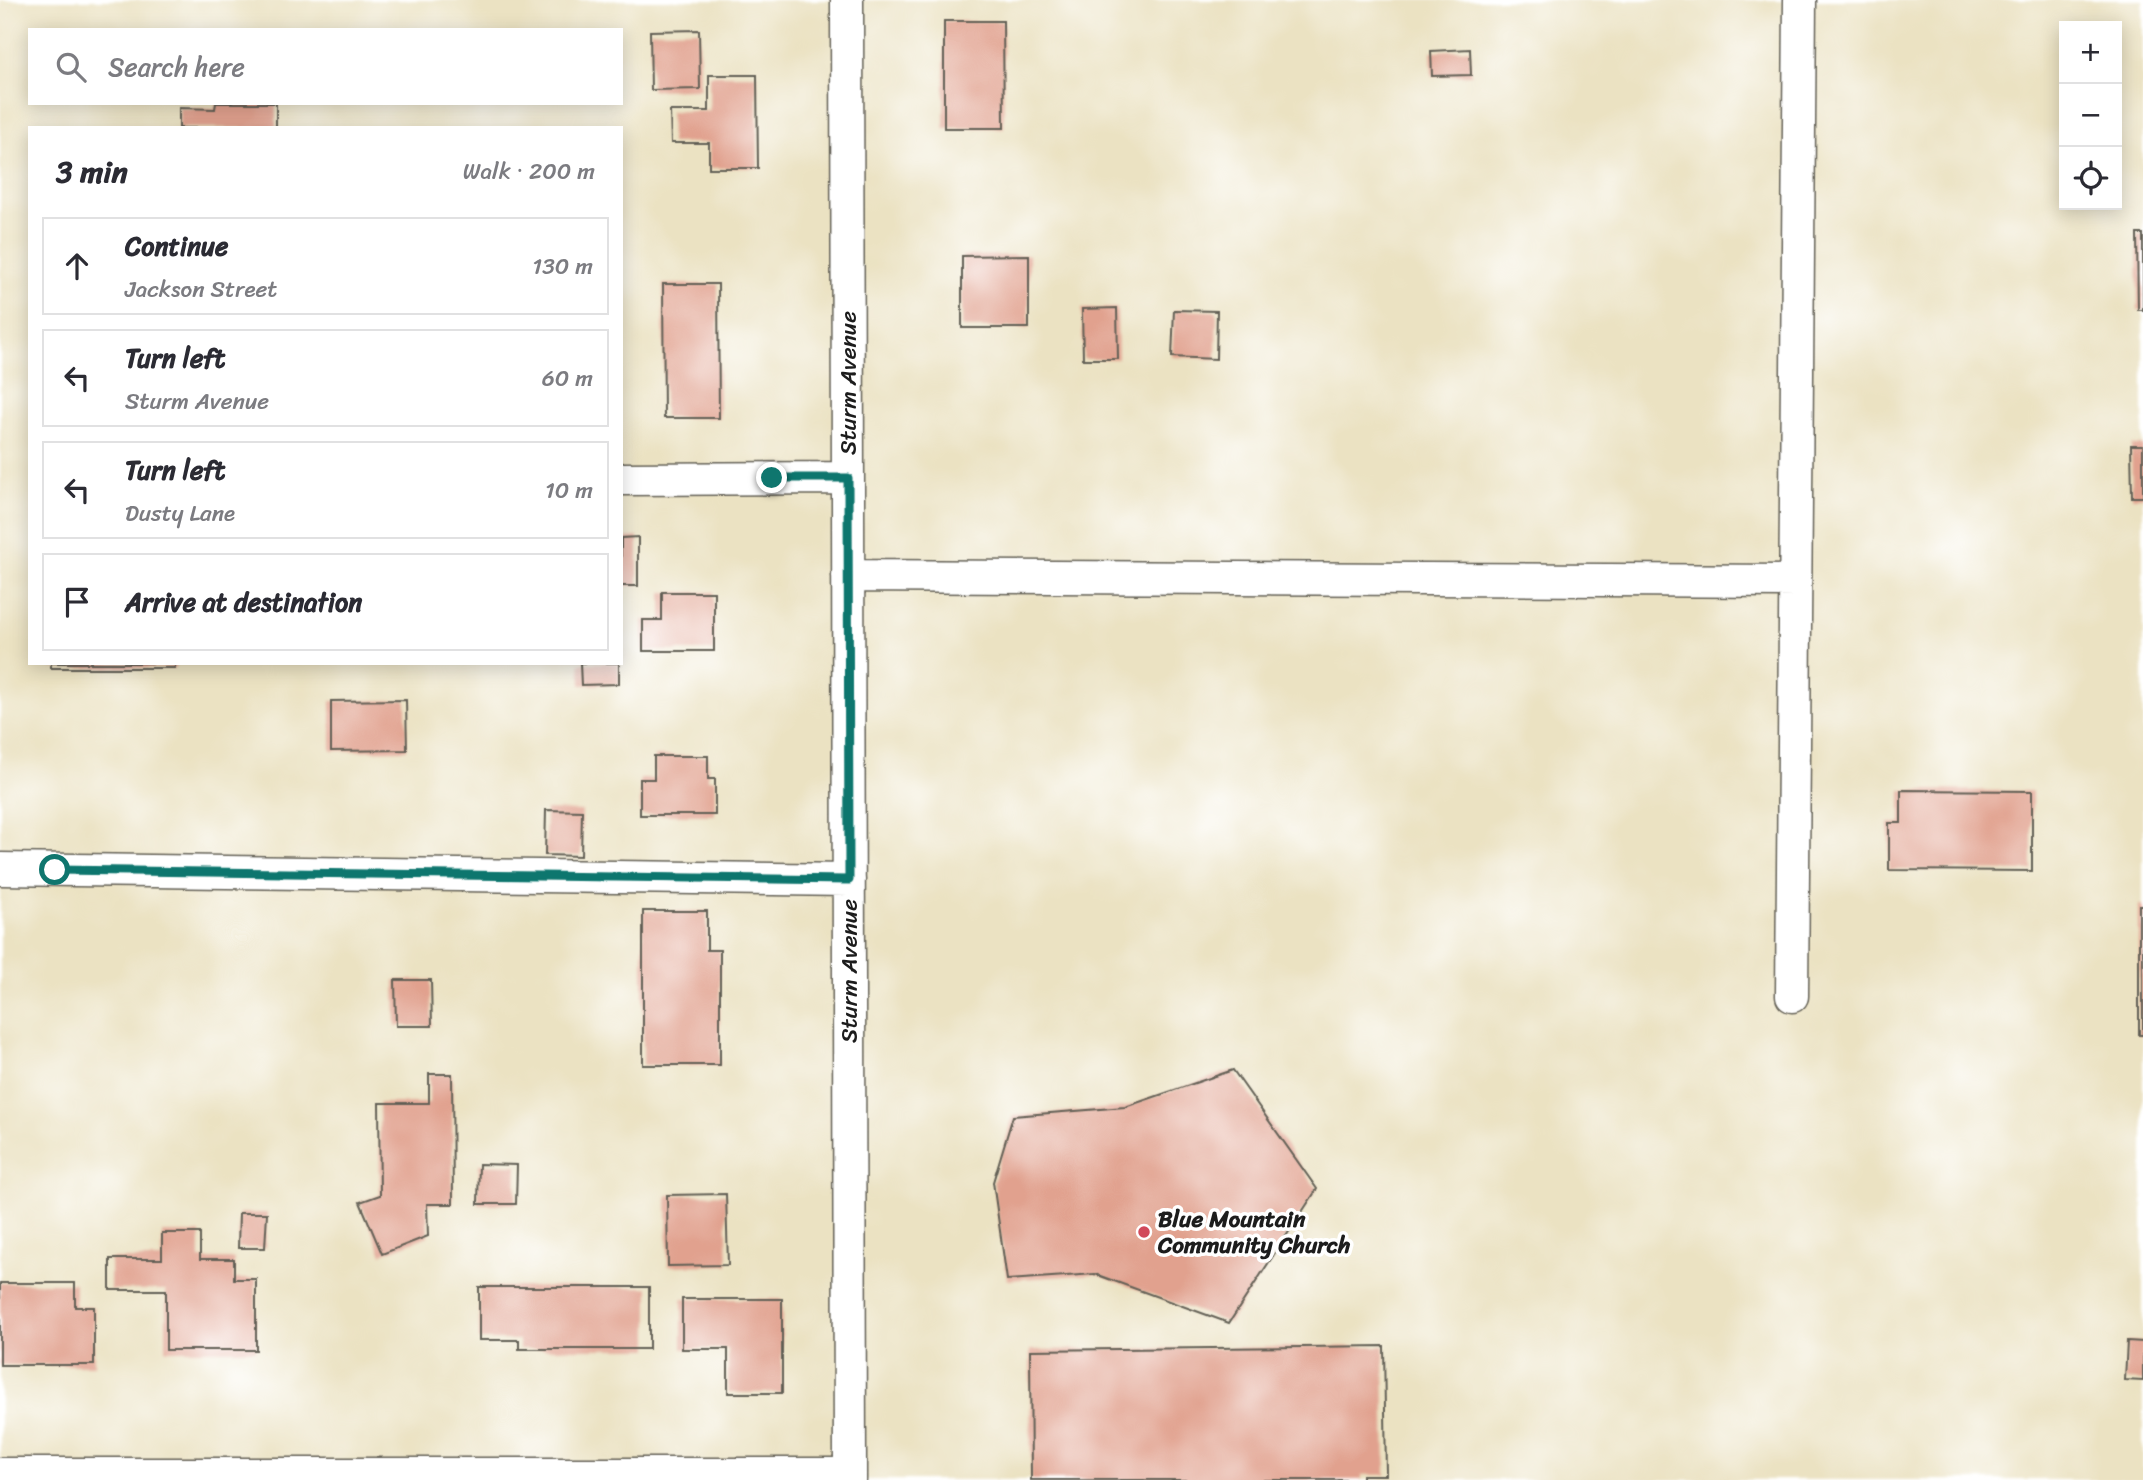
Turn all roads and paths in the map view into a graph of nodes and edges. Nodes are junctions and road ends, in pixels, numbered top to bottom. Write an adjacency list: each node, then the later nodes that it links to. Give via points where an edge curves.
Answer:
1 (847, 0): 3 (street, Sturm Avenue)
2 (1800, 0): 6 (street)
3 (848, 478): 4 (street); 5 (street, Sturm Avenue)
4 (623, 479)
5 (848, 576): 6 (street); 8 (street, Sturm Avenue)
6 (1795, 582): 9 (street)
7 (0, 869): 8 (street)
8 (849, 880): 11 (street, Sturm Avenue)
9 (1792, 996)
10 (0, 1474): 11 (street)
11 (850, 1477)

